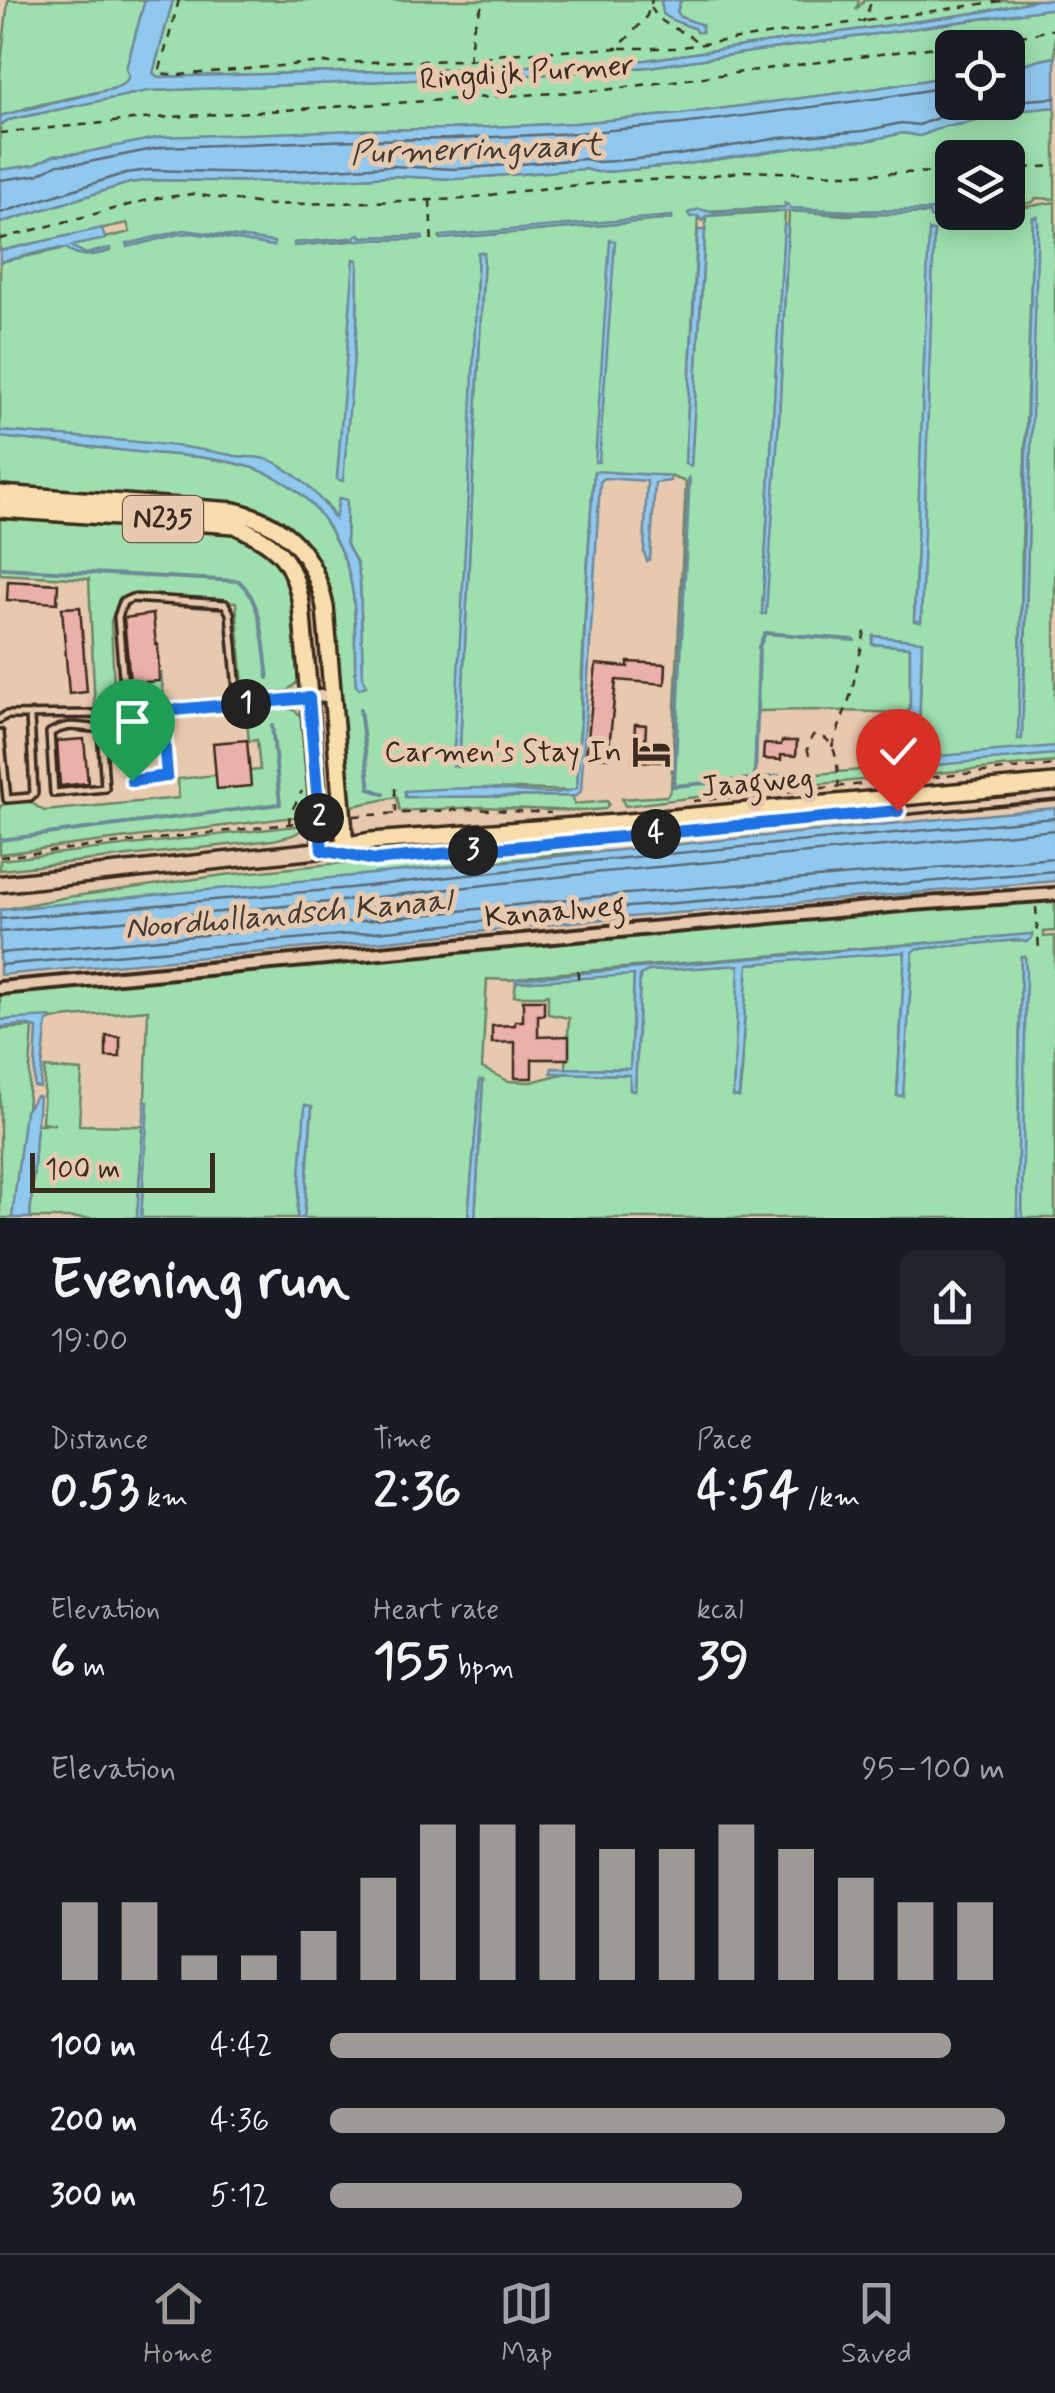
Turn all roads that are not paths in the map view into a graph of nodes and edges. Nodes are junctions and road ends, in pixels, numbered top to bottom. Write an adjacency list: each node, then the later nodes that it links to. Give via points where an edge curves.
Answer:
1 (0, 494): 3 (main road, N235, via 234,510 276,526 298,545 321,587)
2 (0, 509): 4 (main road, N235, via 235,525 266,540 298,586)
3 (332, 695): 4 (street); 16 (main road, N235)
4 (309, 698): 5 (street); 15 (main road, N235)
5 (238, 704): 6 (street); 8 (lane, via 225,604 132,598 123,602 118,618)
6 (162, 711): 8 (street); 8 (lane, via 167,776 132,781)
7 (100, 714): 8 (street); 9 (lane); 11 (lane)
8 (126, 714)
9 (30, 716): 10 (lane); 12 (lane, via 30,798 7,799)
10 (0, 719)
11 (100, 728): 11 (lane, via 73,724 50,733 54,793 105,788)
12 (0, 733)
13 (1055, 784): 16 (main road, Jaagweg, via 839,794)
14 (1055, 796): 16 (lane, Jaagweg, via 375,860)
15 (322, 850): 16 (main road, Jaagweg); 17 (main road, Jaagweg)
16 (350, 850)
17 (0, 884)
18 (1055, 894): 19 (street, Kanaalweg)
19 (0, 988)

